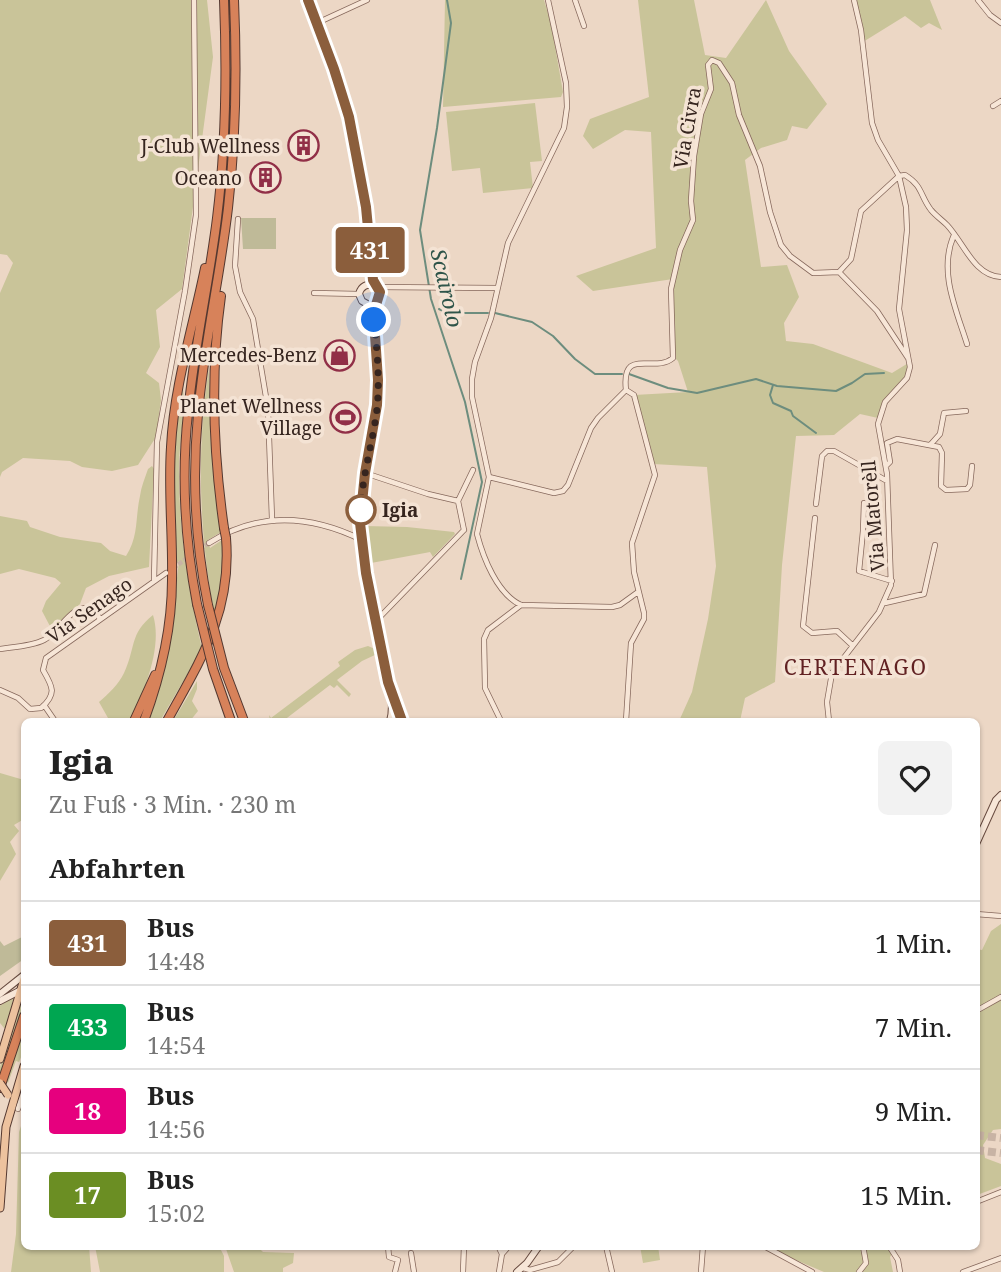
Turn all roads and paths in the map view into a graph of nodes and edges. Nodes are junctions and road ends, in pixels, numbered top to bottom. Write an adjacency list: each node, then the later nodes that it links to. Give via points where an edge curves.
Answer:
1 (194, 0): 56 (street, via 196,215 157,442)
2 (224, 0): 17 (highway)
3 (234, 0): 16 (highway)
4 (308, 0): 10 (main road)
5 (368, 0): 10 (street)
6 (548, 0): 25 (street, via 566,83 564,128 511,236)
7 (575, 0): 12 (street)
8 (853, 0): 15 (street, via 862,30 872,123)
9 (978, 0): 11 (street)
10 (317, 23): 20 (main road, via 356,148)
11 (1001, 23)
12 (584, 26)
13 (1001, 101): 14 (street)
14 (993, 106)
15 (899, 176): 19 (street, via 905,175 919,186 931,210); 21 (street, via 862,211 851,258); 31 (street, via 907,222 899,294)
16 (231, 179): 71 (highway, bridge, via 233,209 214,380 215,456 227,577 218,621 206,650); 73 (highway, bridge, via 195,446 197,528 208,605)
17 (221, 183): 62 (highway, via 172,428); 72 (highway, bridge, via 185,444 187,536 197,604)
18 (238, 219): 48 (street, via 235,266 240,292 253,319 268,410)
19 (954, 234): 22 (street, via 981,270); 33 (street, via 948,283)
20 (370, 264): 23 (main road); 24 (main road)
21 (839, 272): 32 (street, via 877,311); 35 (street, Via Civra, via 813,273 781,245 733,83 719,62 712,60 708,65 711,89 701,114 694,156 693,220 682,242 671,289 673,358 631,365)
22 (1001, 277)
23 (365, 286): 24 (main road); 27 (main road)
24 (375, 286): 25 (street); 28 (main road, via 380,292)
25 (497, 288): 42 (street, via 471,387)
26 (314, 293): 27 (street)
27 (359, 294): 29 (main road)
28 (377, 302): 29 (main road); 30 (main road)
29 (366, 304): 30 (main road)
30 (374, 320): 41 (main road, via 377,405)
31 (906, 342): 32 (street); 34 (street)
32 (898, 344): 34 (street)
33 (967, 344)
34 (909, 362): 38 (street, Via Matorèll, via 908,378 878,418)
35 (626, 390): 42 (street, via 591,428 563,491); 57 (street, via 634,396 655,475 632,543)
36 (966, 411): 37 (street, via 944,413 940,433)
37 (931, 445): 38 (street, via 891,440 886,446 890,462); 39 (street, via 942,451 940,481 946,491 969,488)
38 (886, 466): 43 (street, Via Matorèll)
39 (972, 466)
40 (473, 470): 44 (street)
41 (365, 473): 44 (street); 51 (main road)
42 (489, 477): 50 (street)
43 (888, 481): 46 (street, via 827,451 822,456); 55 (street, Via Matorèll)
44 (458, 501): 49 (street)
45 (864, 503): 55 (street, via 859,571)
46 (816, 504)
47 (814, 518): 63 (street, via 803,626 812,633 837,631)
48 (272, 519): 51 (street, via 326,525); 52 (street, via 231,530)
49 (464, 530): 50 (street); 61 (street)
50 (477, 534): 59 (street, via 485,563 512,601)
51 (362, 540): 61 (main road)
52 (209, 543)
53 (935, 545): 58 (street, via 924,594)
54 (166, 573): 56 (street, Via Senago)
55 (892, 580): 58 (street, Via Matorèll)
56 (154, 582): 60 (street, Via Senago)
57 (639, 592): 59 (street, via 618,606); 77 (street, via 644,619 631,643)
58 (884, 603): 63 (street, Via Matorèll)
59 (521, 605): 76 (street, via 488,629 484,639 485,688)
60 (100, 619): 64 (street, via 91,607 82,608 43,640); 67 (street, Via Senago, via 44,660 43,670 52,688)
61 (376, 621): 65 (main road)
62 (169, 625): 69 (highway, via 154,677); 70 (highway)
63 (852, 645): 78 (street, Via Matorèll, via 830,677)
64 (0, 649)
65 (388, 682): 74 (main road); 75 (main road)
66 (0, 690): 67 (street, via 30,709)
67 (44, 705): 68 (street)
68 (53, 718)
69 (135, 718)
70 (145, 718)
71 (169, 718)
72 (231, 718)
73 (243, 718)
74 (390, 718)
75 (401, 718)
76 (500, 718)
77 (626, 718)
78 (829, 718)
79 (1001, 795): 80 (main road)
80 (980, 835)
81 (980, 914): 82 (street)
82 (1001, 916)
83 (21, 979): 86 (main road)
84 (21, 990): 88 (main road)
85 (21, 992): 92 (main road)
86 (0, 994)
87 (1001, 997): 89 (street)
88 (0, 1001)
89 (980, 1009)
90 (21, 1025): 96 (highway)
91 (0, 1027): 92 (main road)
92 (5, 1041): 93 (main road)
93 (0, 1059)
94 (21, 1076): 99 (main road)
95 (0, 1083): 99 (main road, bridge, via 8,1095)
96 (0, 1088)
97 (21, 1100): 98 (street)
98 (18, 1109)
99 (9, 1115): 102 (main road)
100 (1001, 1192): 101 (street)
101 (980, 1200)
102 (0, 1208)
103 (389, 1250): 120 (street, via 390,1257 398,1260)
104 (464, 1250): 123 (street)
105 (500, 1250): 115 (street)
106 (506, 1250): 115 (street)
107 (536, 1250): 118 (main road)
108 (570, 1250): 117 (street)
109 (607, 1250): 125 (street)
110 (703, 1250): 126 (street)
111 (771, 1250): 127 (street)
112 (864, 1250): 128 (street, via 866,1263)
113 (892, 1250): 129 (street)
114 (411, 1253): 121 (street)
115 (502, 1254): 124 (street)
116 (1001, 1258): 130 (street)
117 (558, 1262): 118 (street); 119 (street)
118 (520, 1270)
119 (559, 1271)
120 (395, 1272)
121 (414, 1272)
122 (454, 1272): 123 (street)
123 (463, 1272)
124 (499, 1272)
125 (612, 1272)
126 (701, 1272)
127 (812, 1272)
128 (859, 1272)
129 (900, 1272)
130 (965, 1272)

